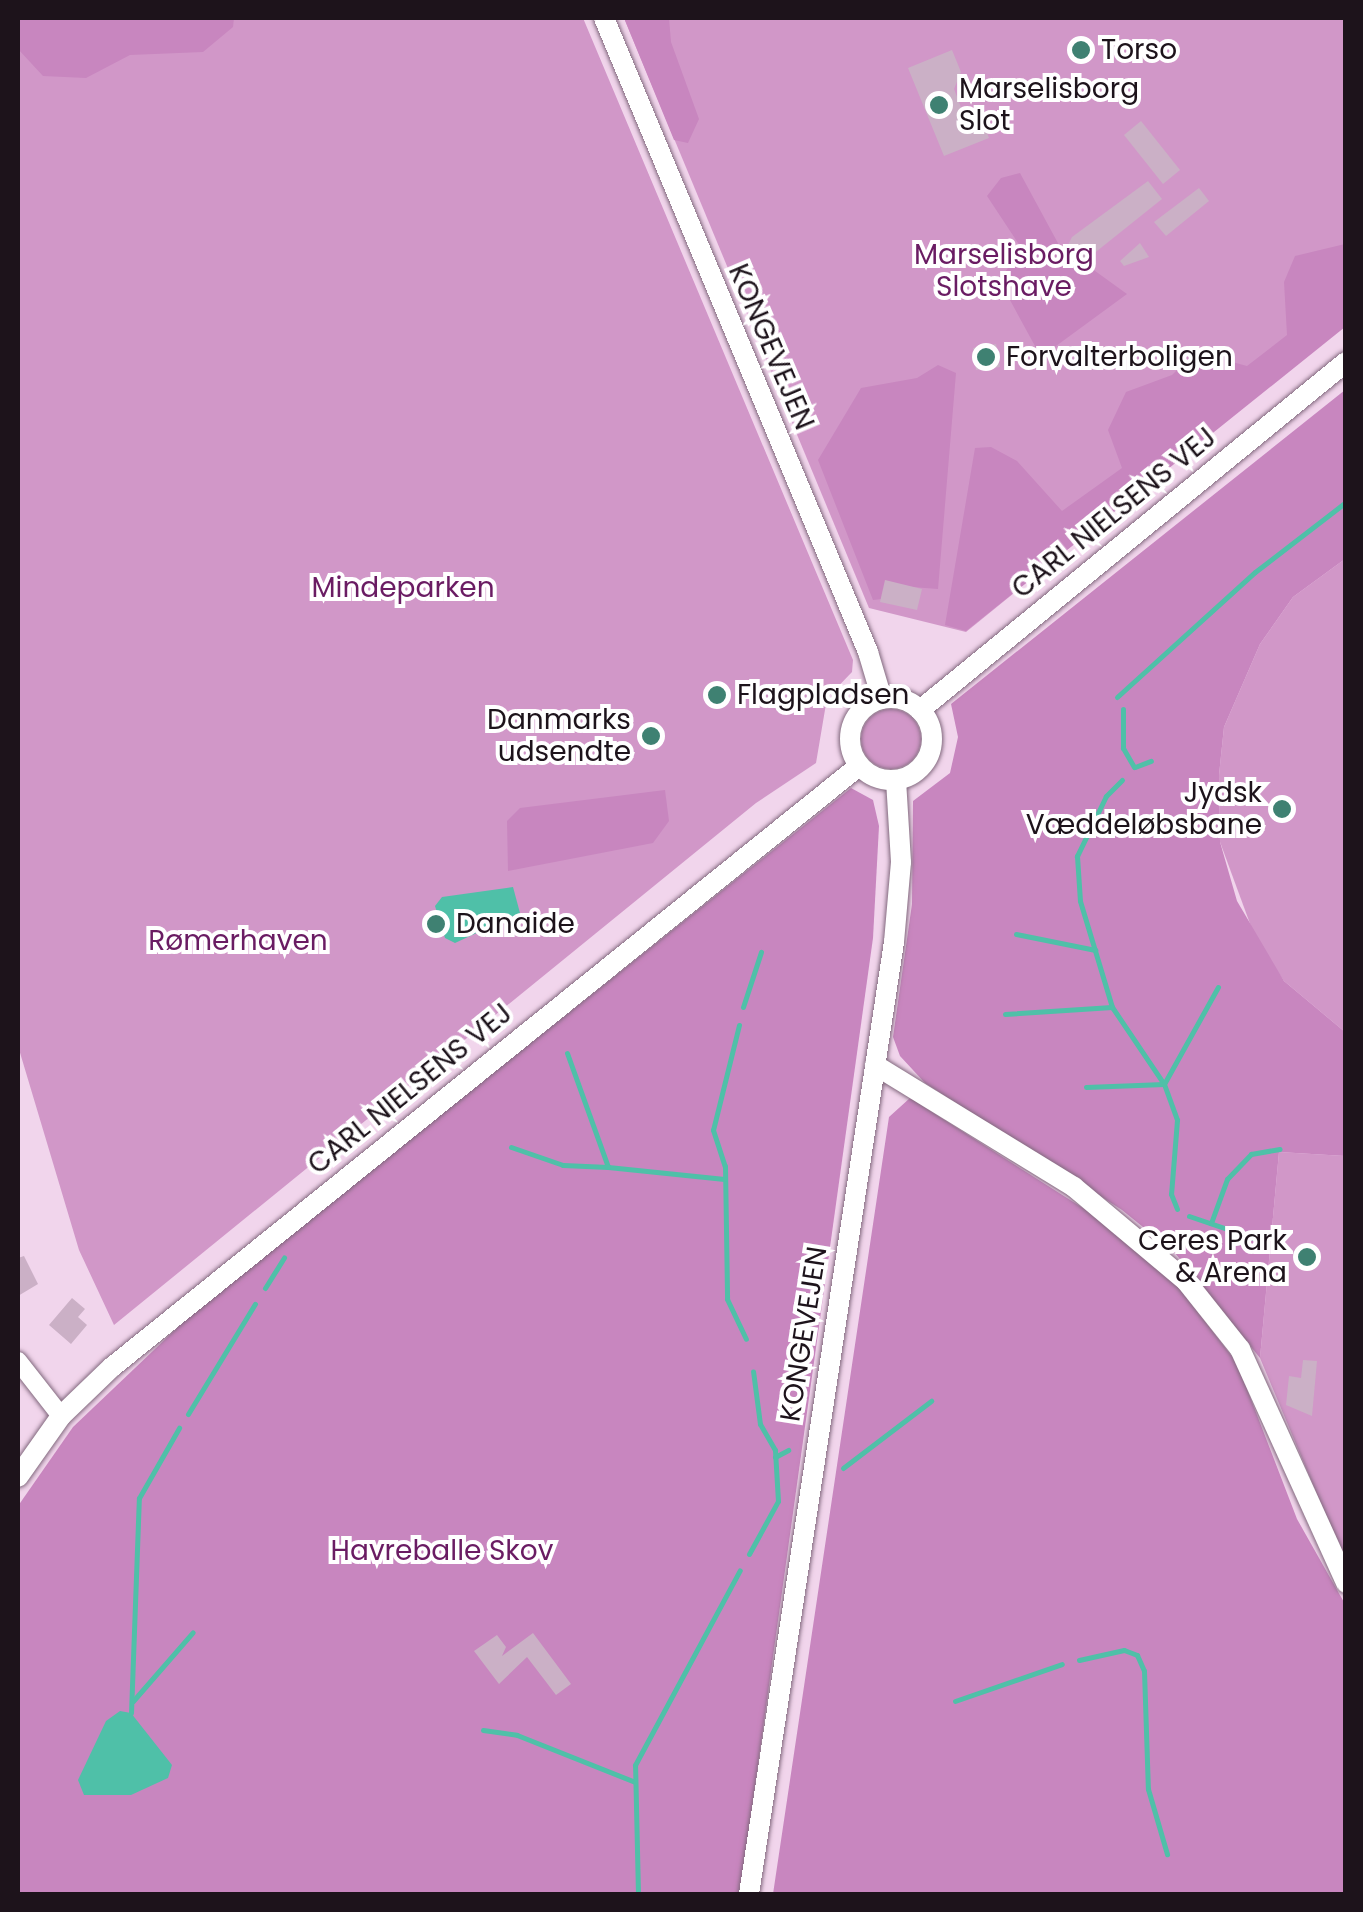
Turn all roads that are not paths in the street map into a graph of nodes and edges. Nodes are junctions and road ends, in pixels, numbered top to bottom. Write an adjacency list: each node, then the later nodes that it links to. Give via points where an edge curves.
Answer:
1 (604, 18): 3 (street, KONGEVEJEN)
2 (1346, 362): 4 (street, CARL NIELSENS VEJ)
3 (882, 698): 4 (street); 5 (street, via 862,709 850,728)
4 (920, 710): 6 (street, via 932,730 930,753 917,772)
5 (859, 766): 6 (street, via 876,778); 9 (street, CARL NIELSENS VEJ, via 236,1263)
6 (896, 780): 7 (street, KONGEVEJEN, via 898,904)
7 (875, 1066): 11 (street, via 1074,1187 1186,1280 1240,1349); 12 (street, KONGEVEJEN)
8 (18, 1361): 9 (street)
9 (62, 1416): 10 (street, CARL NIELSENS VEJ)
10 (18, 1477)
11 (1346, 1583)
12 (749, 1894)

